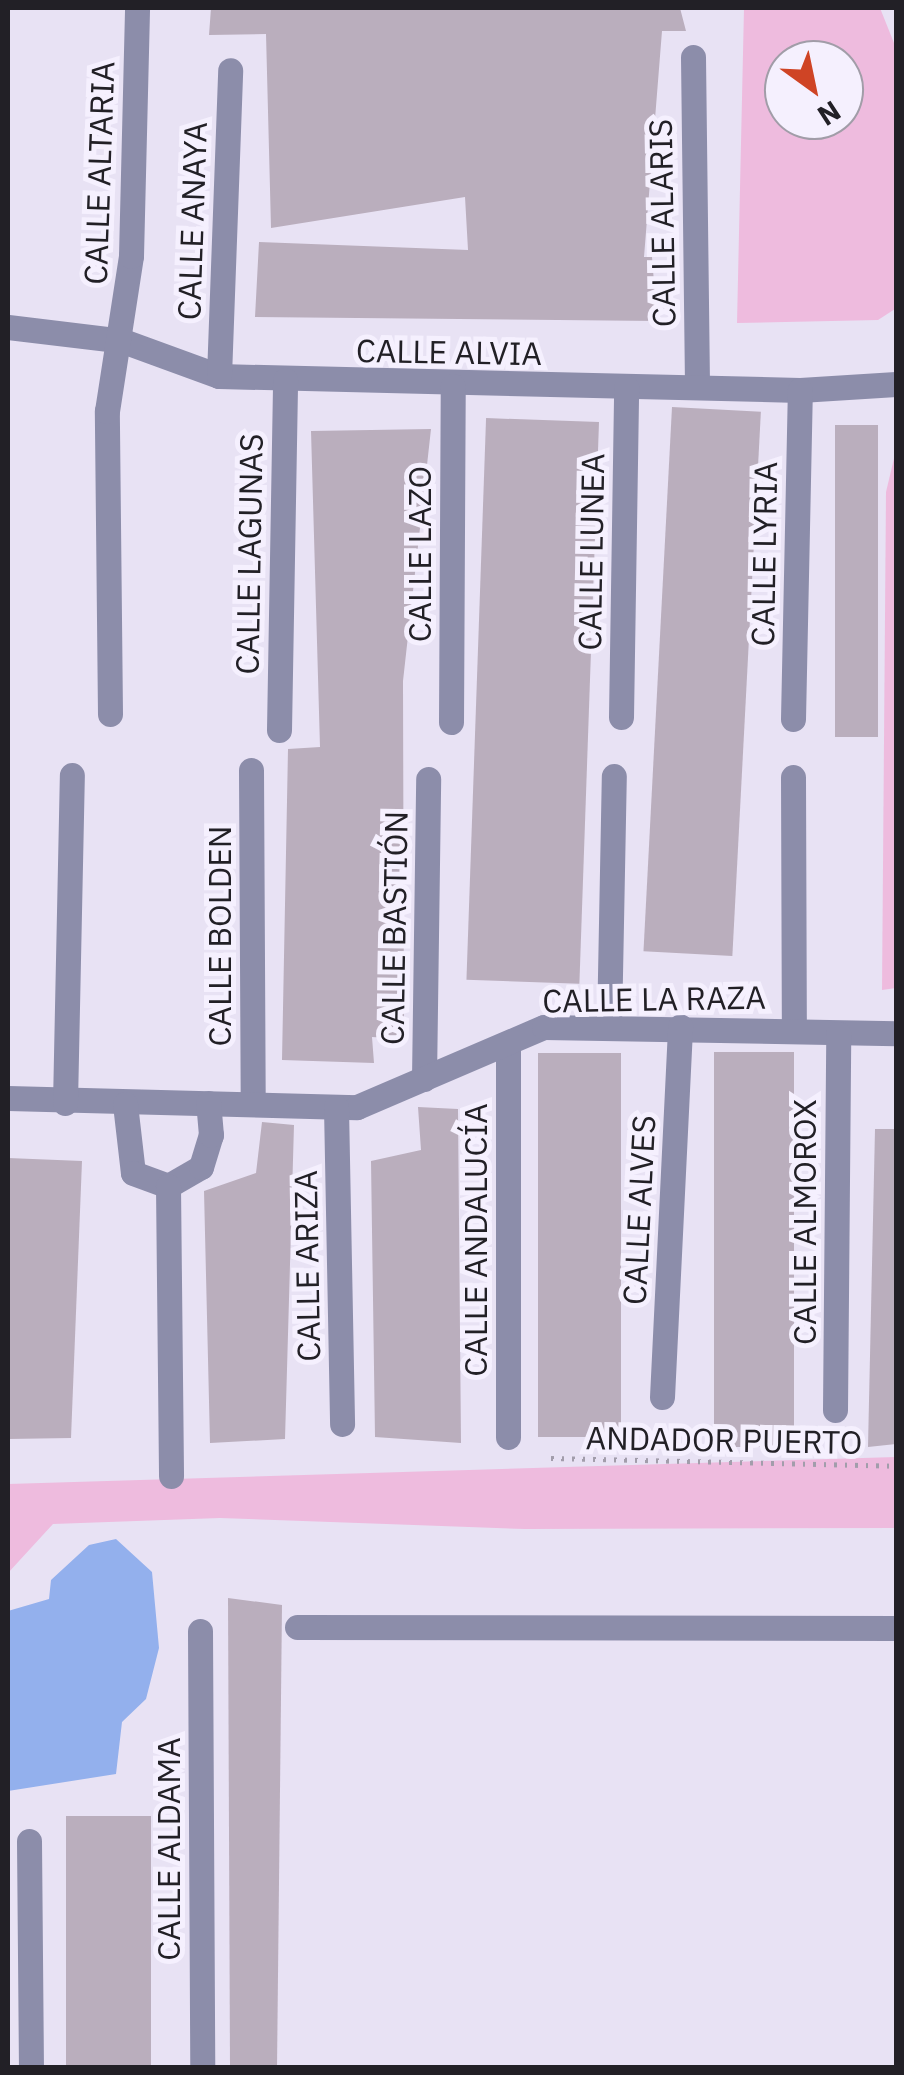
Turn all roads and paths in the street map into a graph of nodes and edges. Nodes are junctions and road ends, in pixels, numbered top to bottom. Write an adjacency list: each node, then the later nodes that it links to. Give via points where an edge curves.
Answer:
1 (137, 8): 5 (street, CALLE ALTARIA)
2 (693, 57): 11 (street, CALLE ALARIS)
3 (230, 70): 6 (street, CALLE ANAYA)
4 (8, 327): 5 (street, CALLE ALVIA)
5 (122, 340): 6 (street, CALLE ALVIA); 13 (street, CALLE ALTARIA, via 107,411)
6 (218, 376): 7 (street, CALLE ALVIA)
7 (285, 380): 9 (street, CALLE ALVIA); 17 (street, CALLE LAGUNAS)
8 (896, 384): 12 (street, CALLE ALVIA)
9 (452, 386): 10 (street, CALLE ALVIA); 16 (street, CALLE LAZO)
10 (626, 387): 11 (street, CALLE ALVIA); 14 (street, CALLE LUNEA)
11 (698, 388): 12 (street, CALLE ALVIA)
12 (800, 390): 15 (street, CALLE LYRIA)
13 (110, 714)
14 (621, 717)
15 (793, 719)
16 (451, 722)
17 (279, 730)
18 (251, 770): 31 (street, CALLE BOLDEN)
19 (72, 774): 32 (street)
20 (614, 776): 24 (street)
21 (794, 776): 25 (street)
22 (428, 779): 29 (street, CALLE BASTIÓN)
23 (680, 1026): 24 (street, CALLE LA RAZA); 25 (street, CALLE LA RAZA); 37 (street, CALLE ALVES)
24 (609, 1027): 28 (street, CALLE LA RAZA, via 544,1027)
25 (794, 1030): 27 (street, CALLE LA RAZA)
26 (896, 1033): 27 (street, CALLE LA RAZA)
27 (838, 1034): 38 (street, CALLE ALMOROX)
28 (508, 1043): 29 (street, CALLE LA RAZA); 40 (street, CALLE ANDALUCÍA)
29 (424, 1079): 35 (street, CALLE LA RAZA, via 357,1107)
30 (8, 1098): 32 (street, CALLE LA RAZA)
31 (253, 1101): 33 (street, CALLE LA RAZA); 35 (street, CALLE LA RAZA)
32 (64, 1103): 34 (street, CALLE LA RAZA)
33 (208, 1103): 34 (street, CALLE LA RAZA); 36 (street, via 211,1135 201,1167)
34 (125, 1104): 36 (street, via 133,1172)
35 (336, 1107): 39 (street, CALLE ARIZA)
36 (168, 1186): 43 (street)
37 (662, 1397)
38 (836, 1410)
39 (342, 1424)
40 (508, 1437)
41 (551, 1458): 42 (path, ANDADOR PUERTO)
42 (896, 1466)
43 (172, 1476)
44 (297, 1627): 45 (street)
45 (896, 1628)
46 (200, 1631): 49 (street, CALLE ALDAMA)
47 (29, 1841): 48 (street)
48 (31, 2068)
49 (202, 2068)

